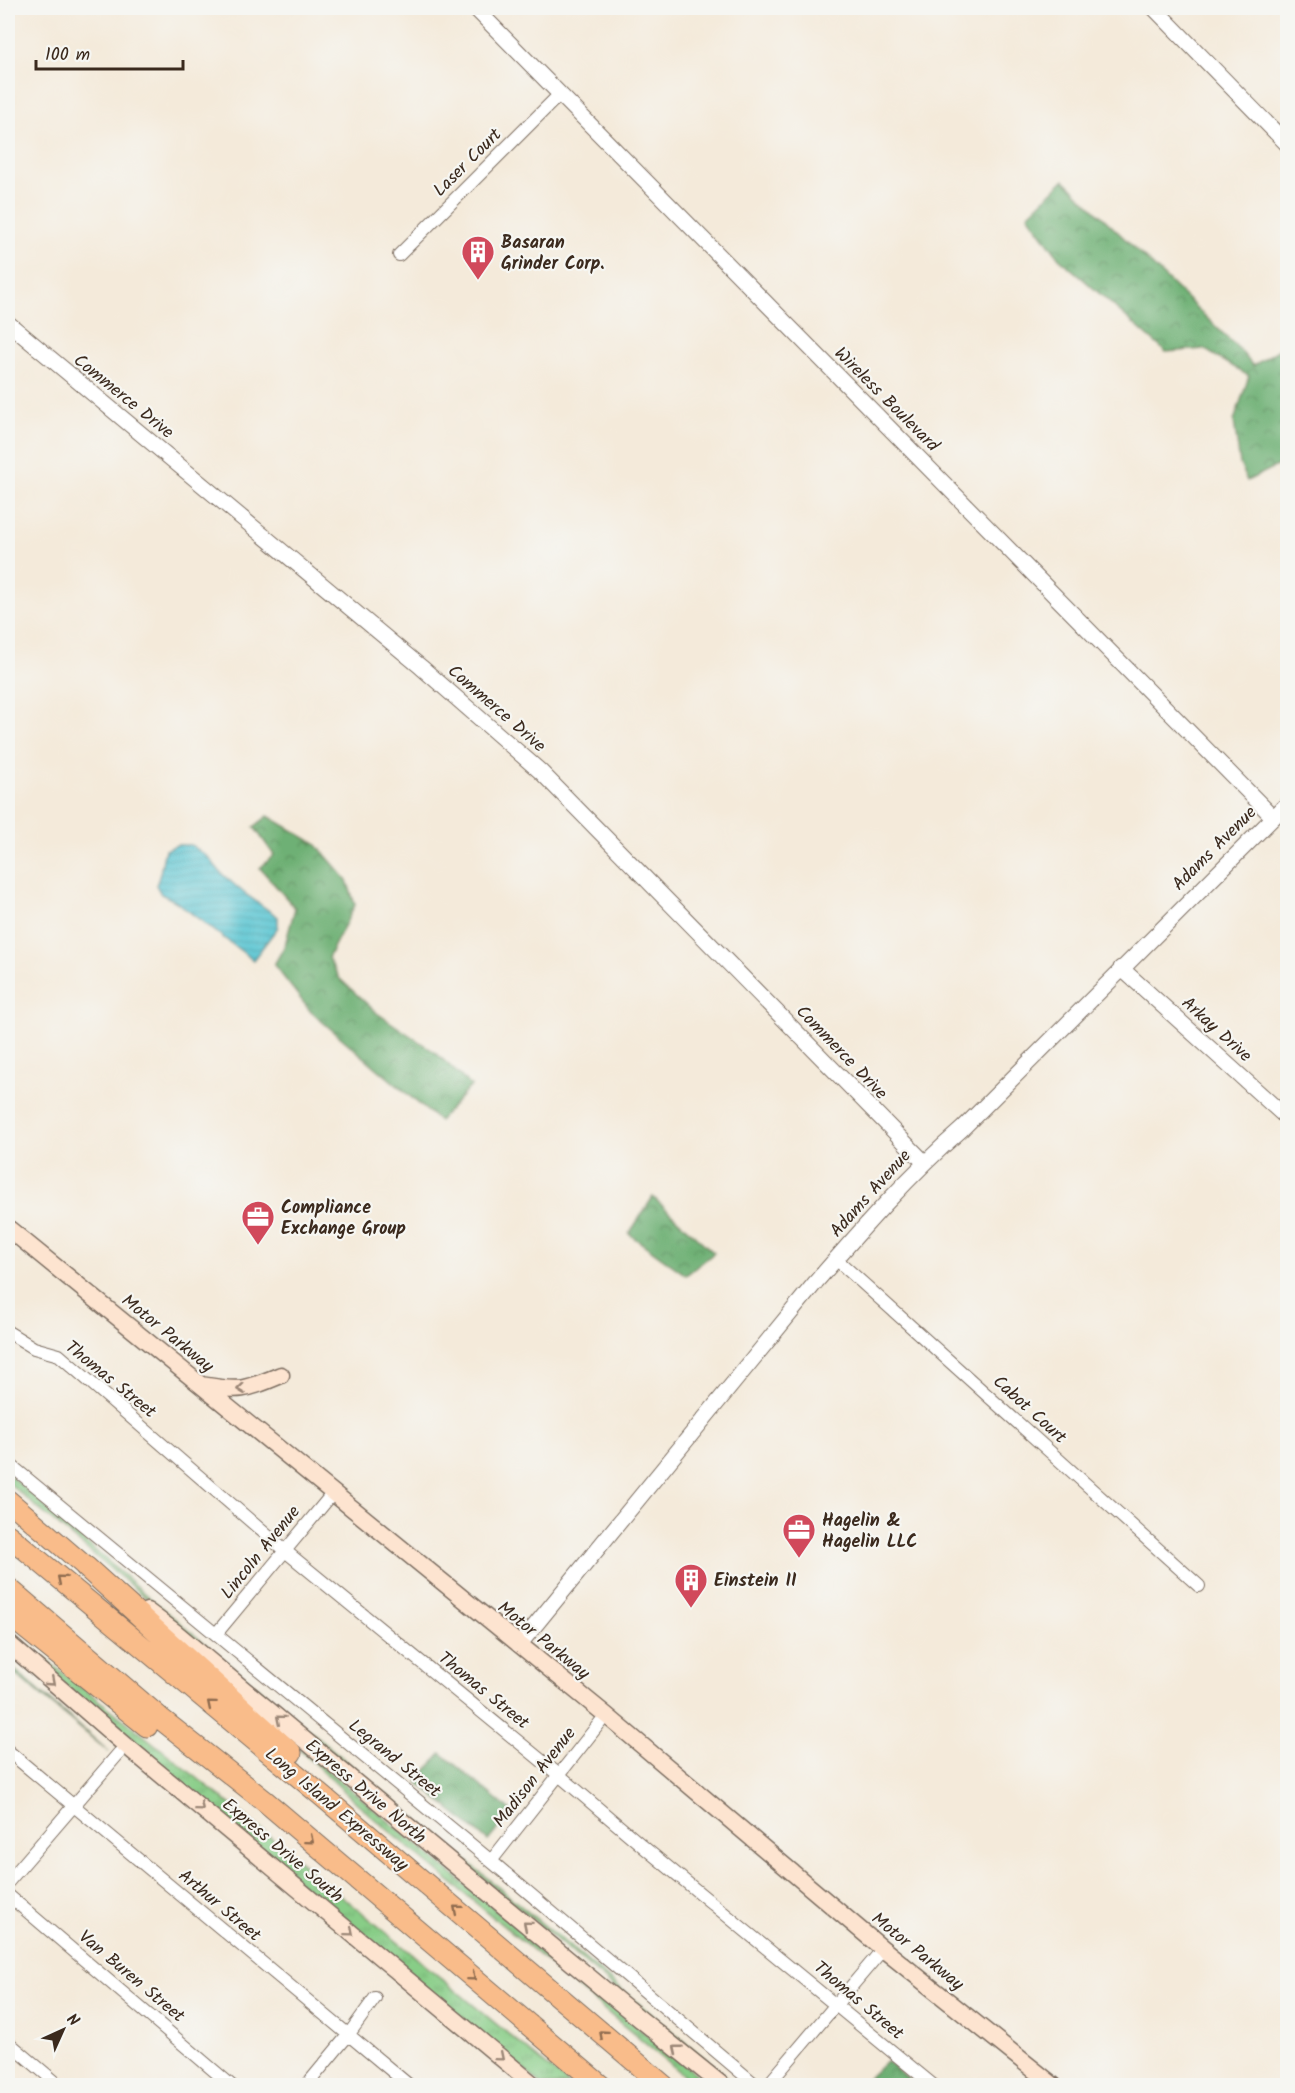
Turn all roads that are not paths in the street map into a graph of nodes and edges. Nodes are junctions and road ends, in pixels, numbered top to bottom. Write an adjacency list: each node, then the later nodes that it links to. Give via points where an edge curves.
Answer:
1 (475, 8): 3 (street, Wireless Boulevard)
2 (1154, 8): 4 (street)
3 (559, 94): 5 (street, Laser Court); 8 (street, Wireless Boulevard)
4 (1287, 145)
5 (399, 255)
6 (8, 323): 11 (street, Commerce Drive, via 541,772)
7 (1287, 802): 8 (street, Adams Avenue)
8 (1273, 817): 9 (street, Adams Avenue)
9 (1121, 968): 10 (street, Arkay Drive); 11 (street, Adams Avenue, via 962,1129)
10 (1287, 1119)
11 (924, 1162): 13 (street, Adams Avenue)
12 (8, 1228): 16 (main road, Motor Parkway)
13 (836, 1259): 23 (street, Cabot Court); 28 (street, Adams Avenue)
14 (8, 1332): 21 (street, Thomas Street, via 34,1348 59,1355)
15 (281, 1375): 16 (main road, one-way to 16, via 243,1390)
16 (200, 1384): 18 (main road, Motor Parkway)
17 (8, 1463): 26 (street, Legrand Street)
18 (333, 1493): 21 (street, Lincoln Avenue); 28 (main road, Motor Parkway)
19 (8, 1500): 22 (highway, Express Drive North)
20 (8, 1535): 33 (highway, Long Island Expressway, one-way to 20)
21 (284, 1550): 26 (street, Lincoln Avenue); 32 (street, Thomas Street)
22 (86, 1567): 33 (highway, via 291,1753); 51 (main road, Express Drive North, one-way to 22, via 175,1632)
23 (1199, 1586)
24 (8, 1588): 34 (highway, via 161,1719)
25 (8, 1614): 34 (highway, via 177,1749)
26 (216, 1634): 36 (street, Legrand Street)
27 (8, 1643): 48 (main road, Express Drive South, one-way to 48)
28 (519, 1645): 29 (main road, Motor Parkway)
29 (606, 1715): 32 (street, Madison Avenue); 39 (main road, Motor Parkway)
30 (8, 1751): 35 (street, Arthur Street)
31 (119, 1753): 35 (street)
32 (559, 1774): 36 (street, Madison Avenue); 41 (street, Thomas Street)
33 (321, 1795): 50 (highway, Long Island Expressway, one-way to 33)
34 (266, 1802): 49 (highway, one-way to 49)
35 (73, 1806): 37 (street); 42 (street, Arthur Street)
36 (491, 1860): 52 (street, Legrand Street)
37 (8, 1882)
38 (8, 1895): 45 (street, Van Buren Street)
39 (884, 1949): 41 (street); 55 (main road, Motor Parkway)
40 (375, 1998): 42 (street)
41 (836, 2004): 53 (street); 54 (street, Thomas Street)
42 (349, 2034): 46 (street); 47 (street, Arthur Street)
43 (8, 2042): 44 (street)
44 (60, 2085)
45 (232, 2085)
46 (306, 2085)
47 (410, 2085)
48 (535, 2085)
49 (601, 2085)
50 (664, 2085)
51 (723, 2085)
52 (757, 2085)
53 (767, 2085)
54 (933, 2085)
55 (1054, 2085)

